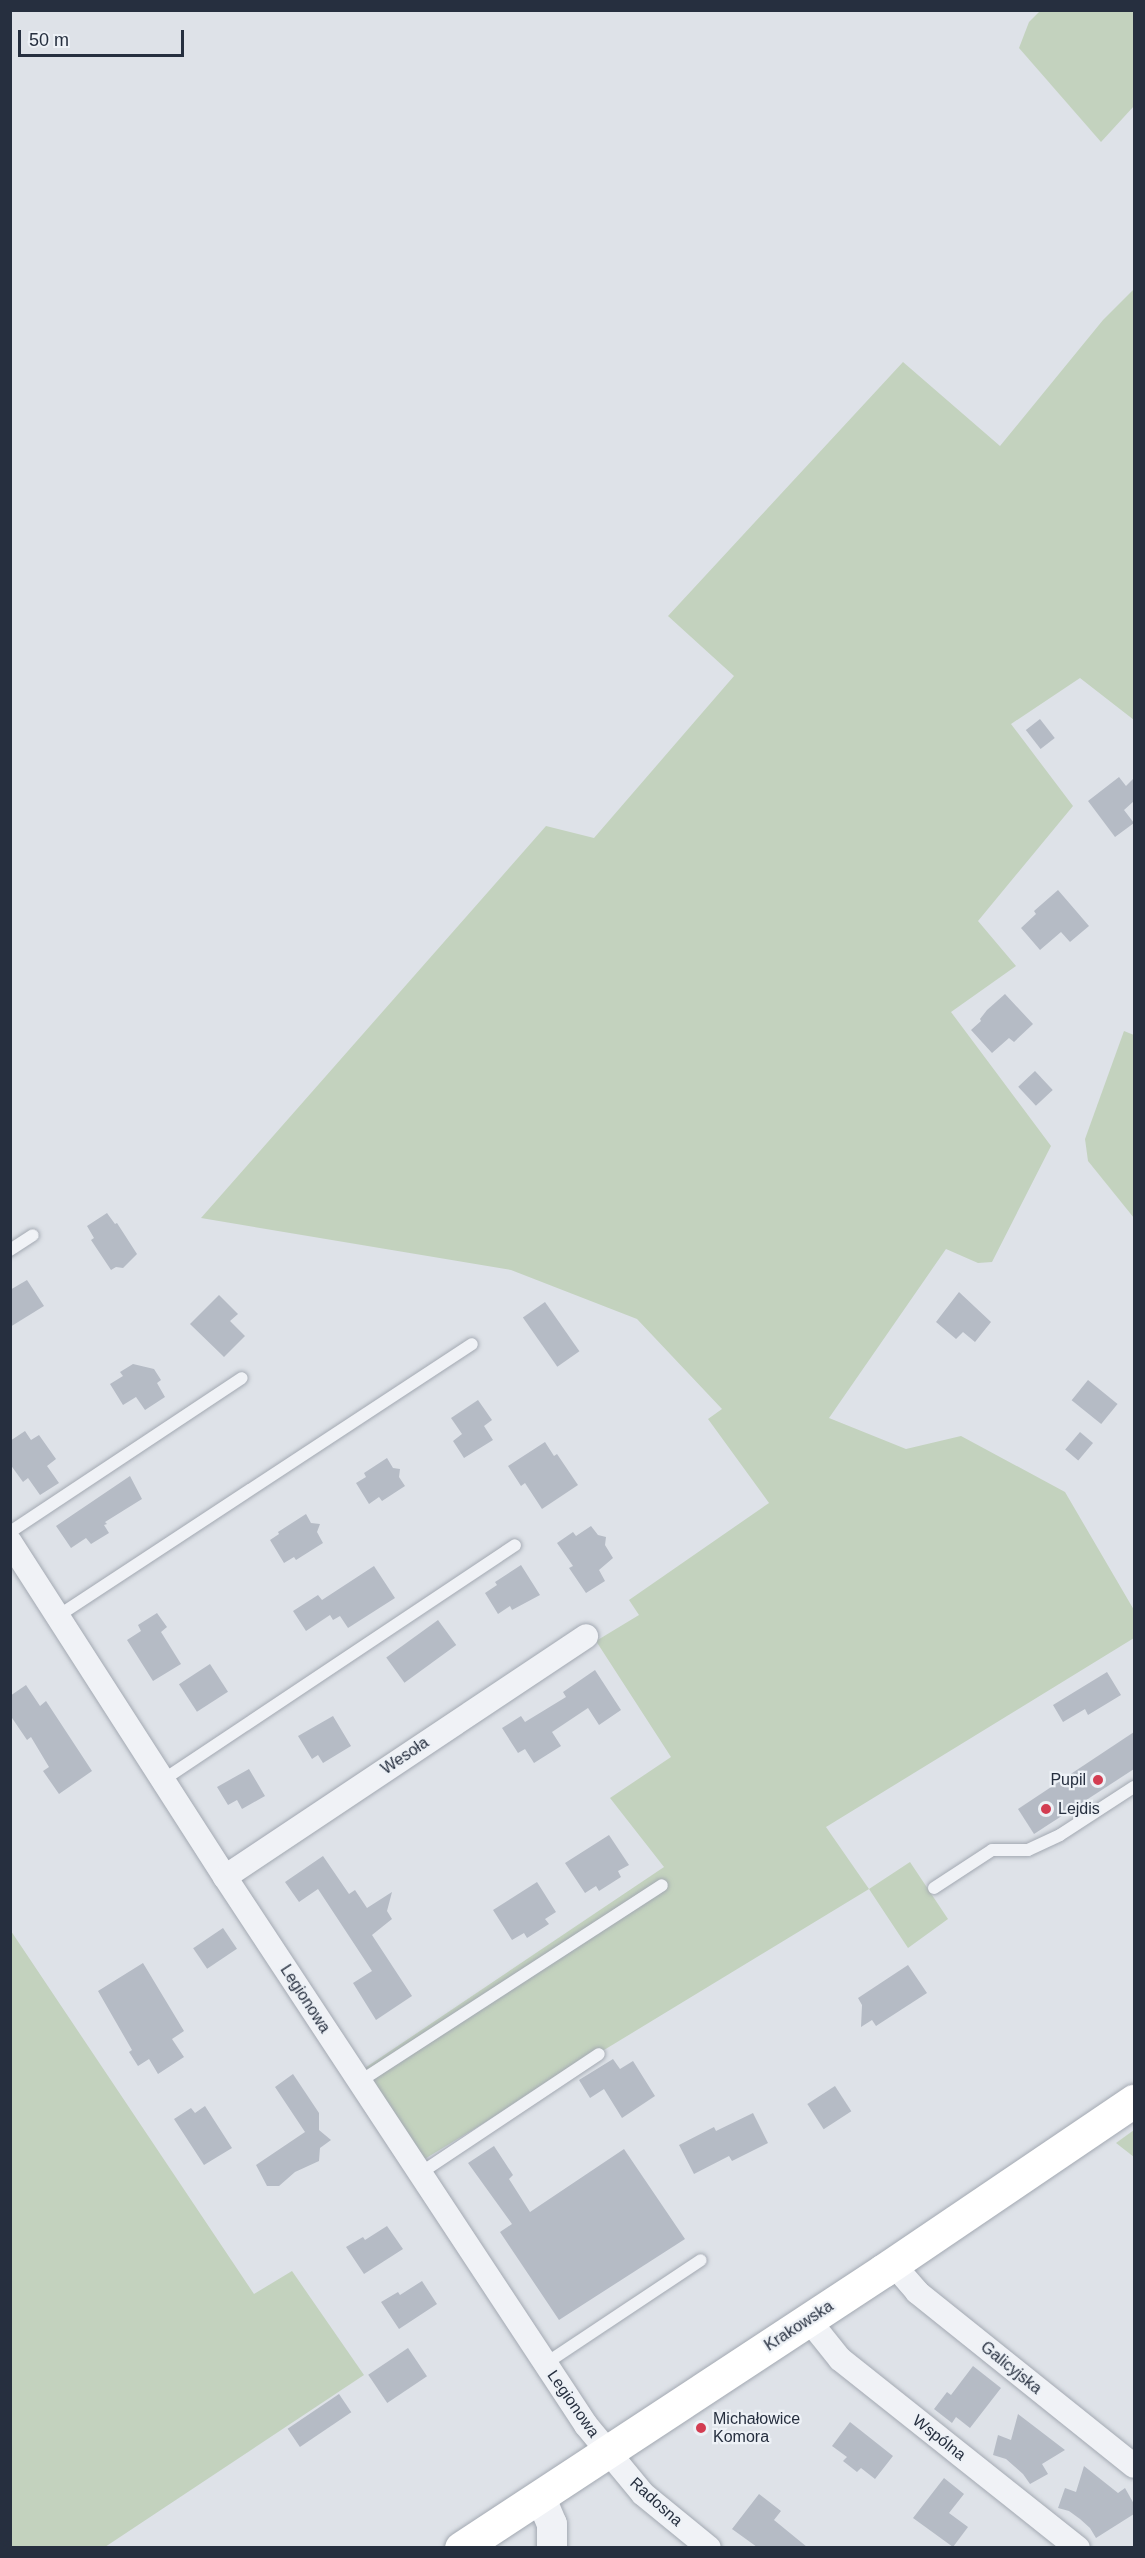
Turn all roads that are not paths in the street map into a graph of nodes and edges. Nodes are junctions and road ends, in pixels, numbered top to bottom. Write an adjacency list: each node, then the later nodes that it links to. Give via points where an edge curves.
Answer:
1 (33, 1235): 2 (lane)
2 (10, 1251)
3 (472, 1344): 8 (lane)
4 (242, 1378): 5 (lane)
5 (10, 1532)
6 (10, 1542): 8 (street, Legionowa)
7 (515, 1545): 10 (lane)
8 (58, 1616): 10 (street, Legionowa)
9 (586, 1636): 12 (street, Wesoła)
10 (163, 1780): 12 (street, Legionowa)
11 (1134, 1787): 14 (lane, via 1060,1835 1028,1850 992,1850)
12 (225, 1877): 16 (street, Legionowa)
13 (662, 1885): 16 (lane)
14 (934, 1888)
15 (599, 2054): 18 (lane)
16 (359, 2082): 18 (street, Legionowa)
17 (1134, 2101): 20 (main road, Krakowska)
18 (419, 2174): 22 (street, Legionowa)
19 (701, 2260): 22 (lane)
20 (893, 2264): 21 (main road, Krakowska); 24 (street, Galicyjska, via 917,2292)
21 (808, 2319): 23 (main road, Krakowska); 29 (street, Wspólna, via 840,2359)
22 (545, 2364): 23 (street, Legionowa)
23 (607, 2451): 25 (main road, Krakowska); 28 (street, Radosna, via 643,2494)
24 (1134, 2466)
25 (540, 2496): 26 (main road, Krakowska); 27 (street, via 552,2524)
26 (461, 2547)
27 (552, 2547)
28 (709, 2547)
29 (1078, 2547)

